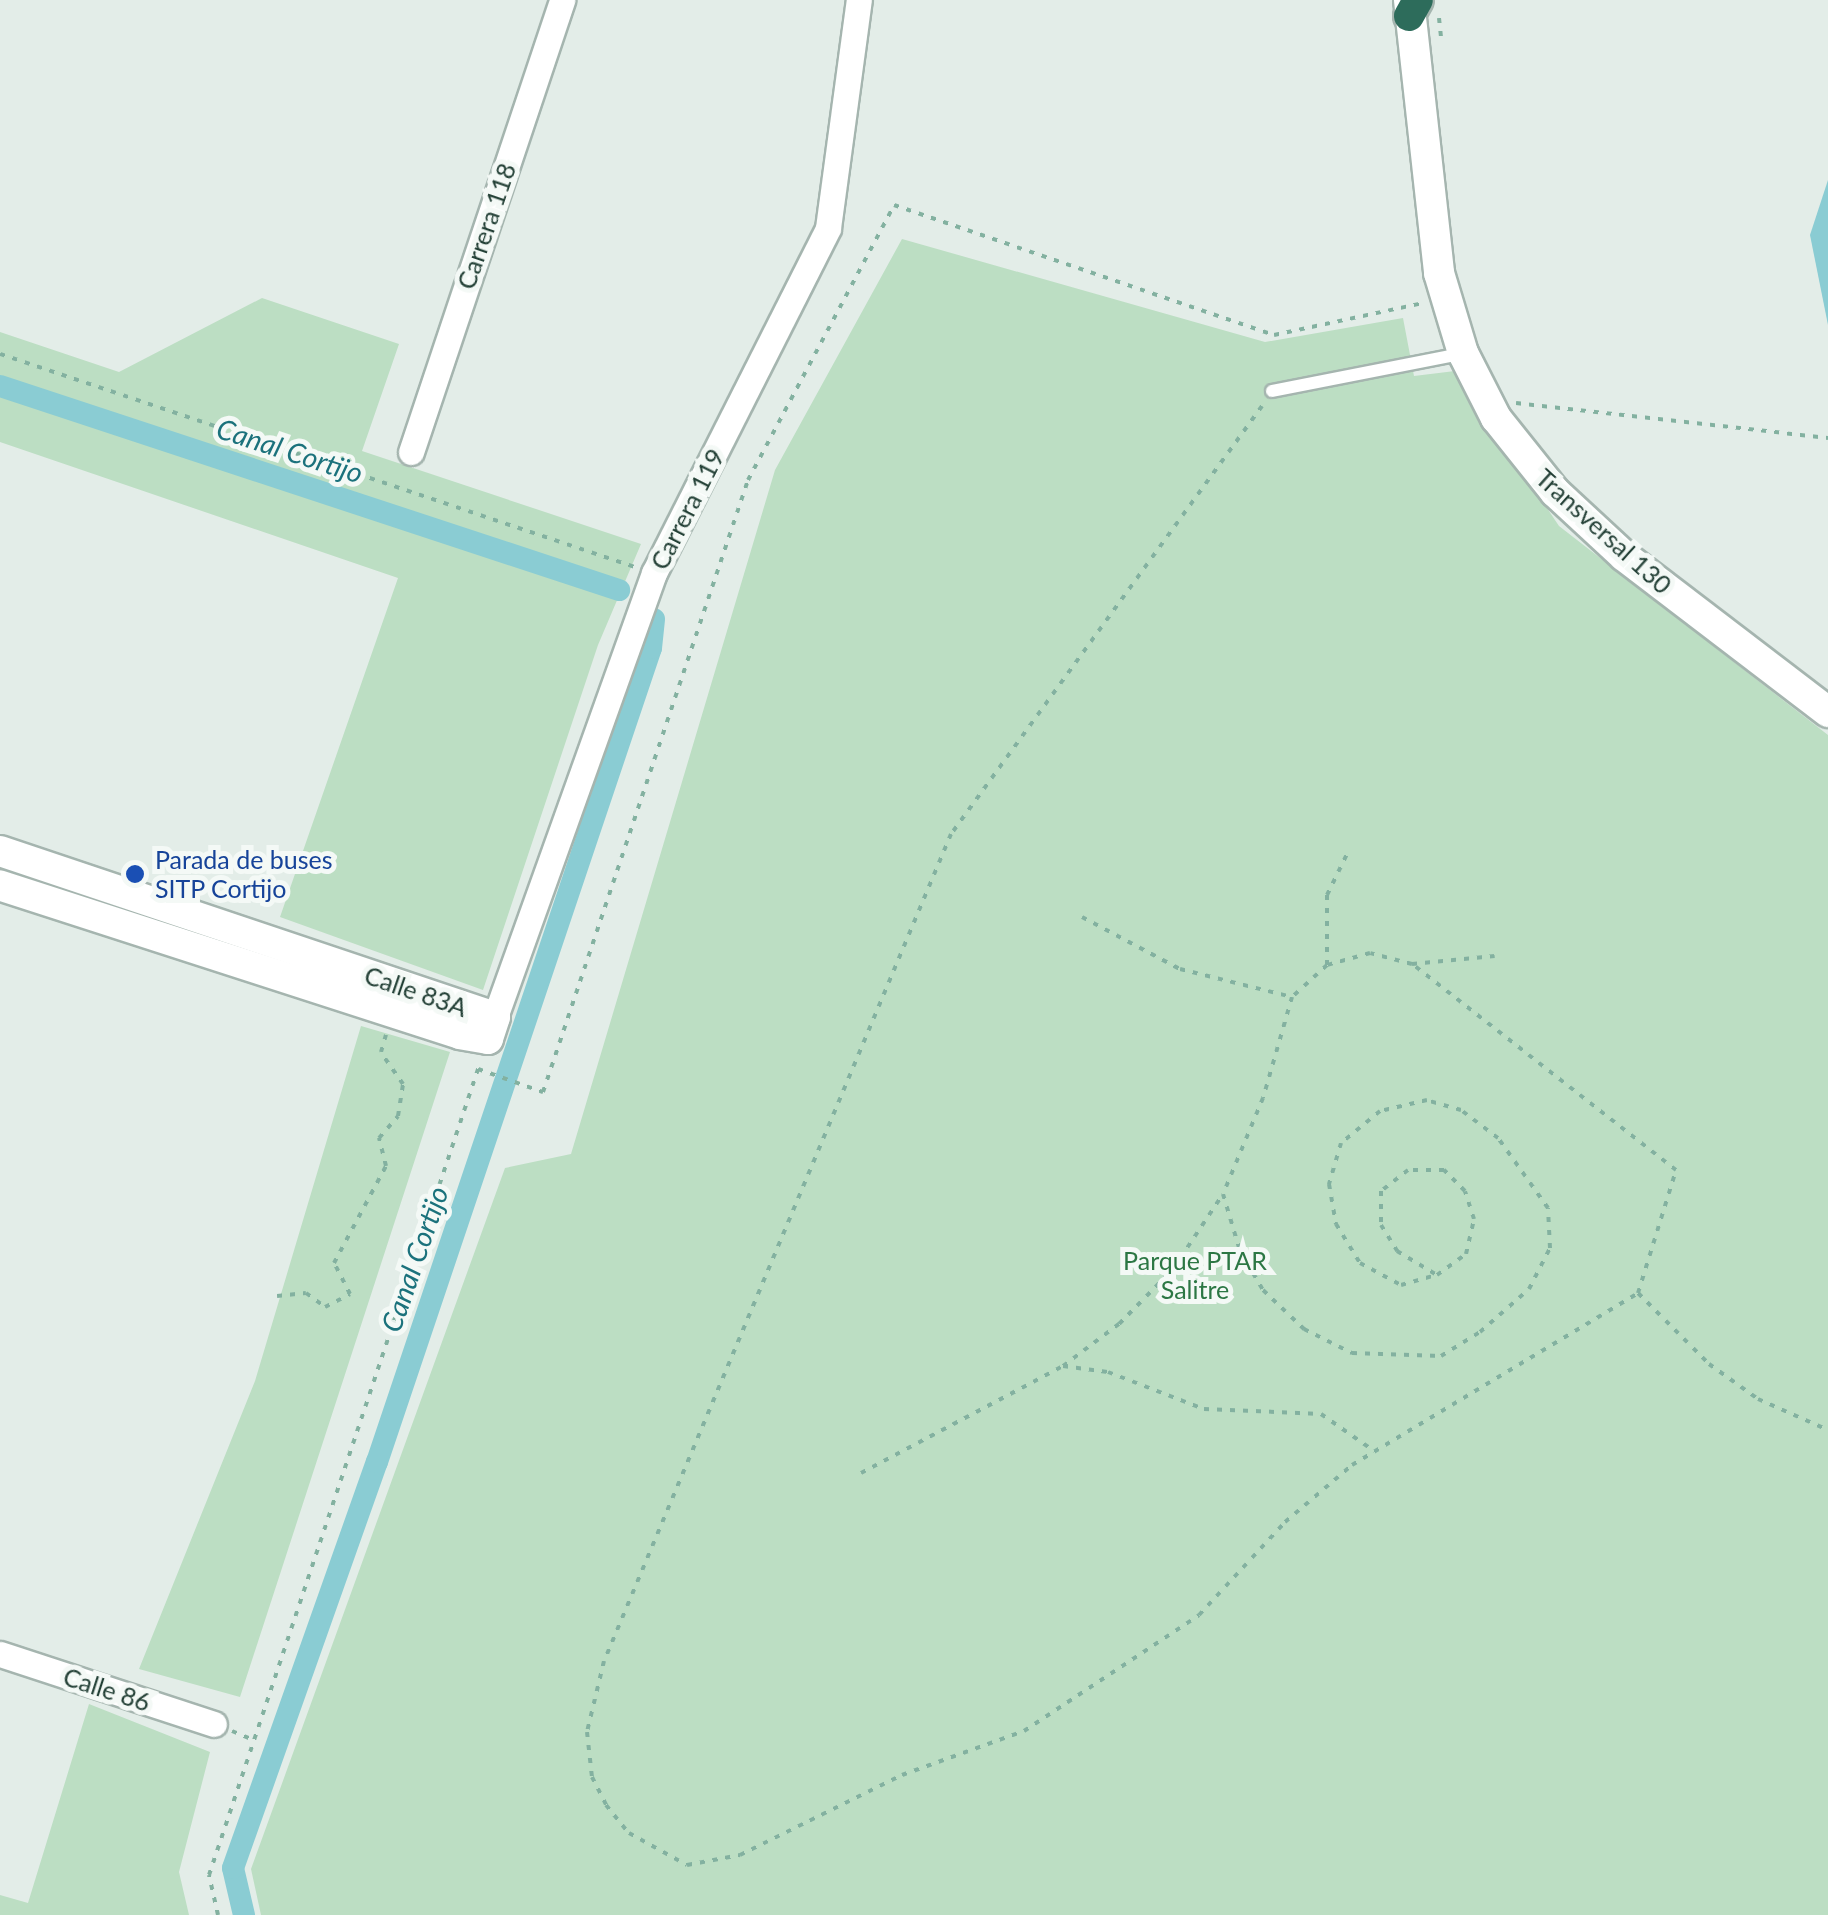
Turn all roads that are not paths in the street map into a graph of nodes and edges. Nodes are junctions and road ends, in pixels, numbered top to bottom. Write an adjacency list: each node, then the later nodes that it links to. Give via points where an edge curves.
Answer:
1 (562, 0): 6 (street, Carrera 118)
2 (859, 0): 10 (street, Carrera 119, via 828,228 654,573)
3 (1412, 5): 4 (street, Transversal 130, via 1444,299)
4 (1463, 353): 5 (lane); 7 (street, Transversal 130, via 1496,418 1555,492 1624,556)
5 (1272, 391)
6 (410, 452)
7 (1828, 712)
8 (0, 851): 10 (street, Calle 83A)
9 (0, 885): 10 (street, Calle 83A, via 488,1039)
10 (495, 1017)
11 (0, 1654): 12 (street, Calle 86)
12 (214, 1724)

